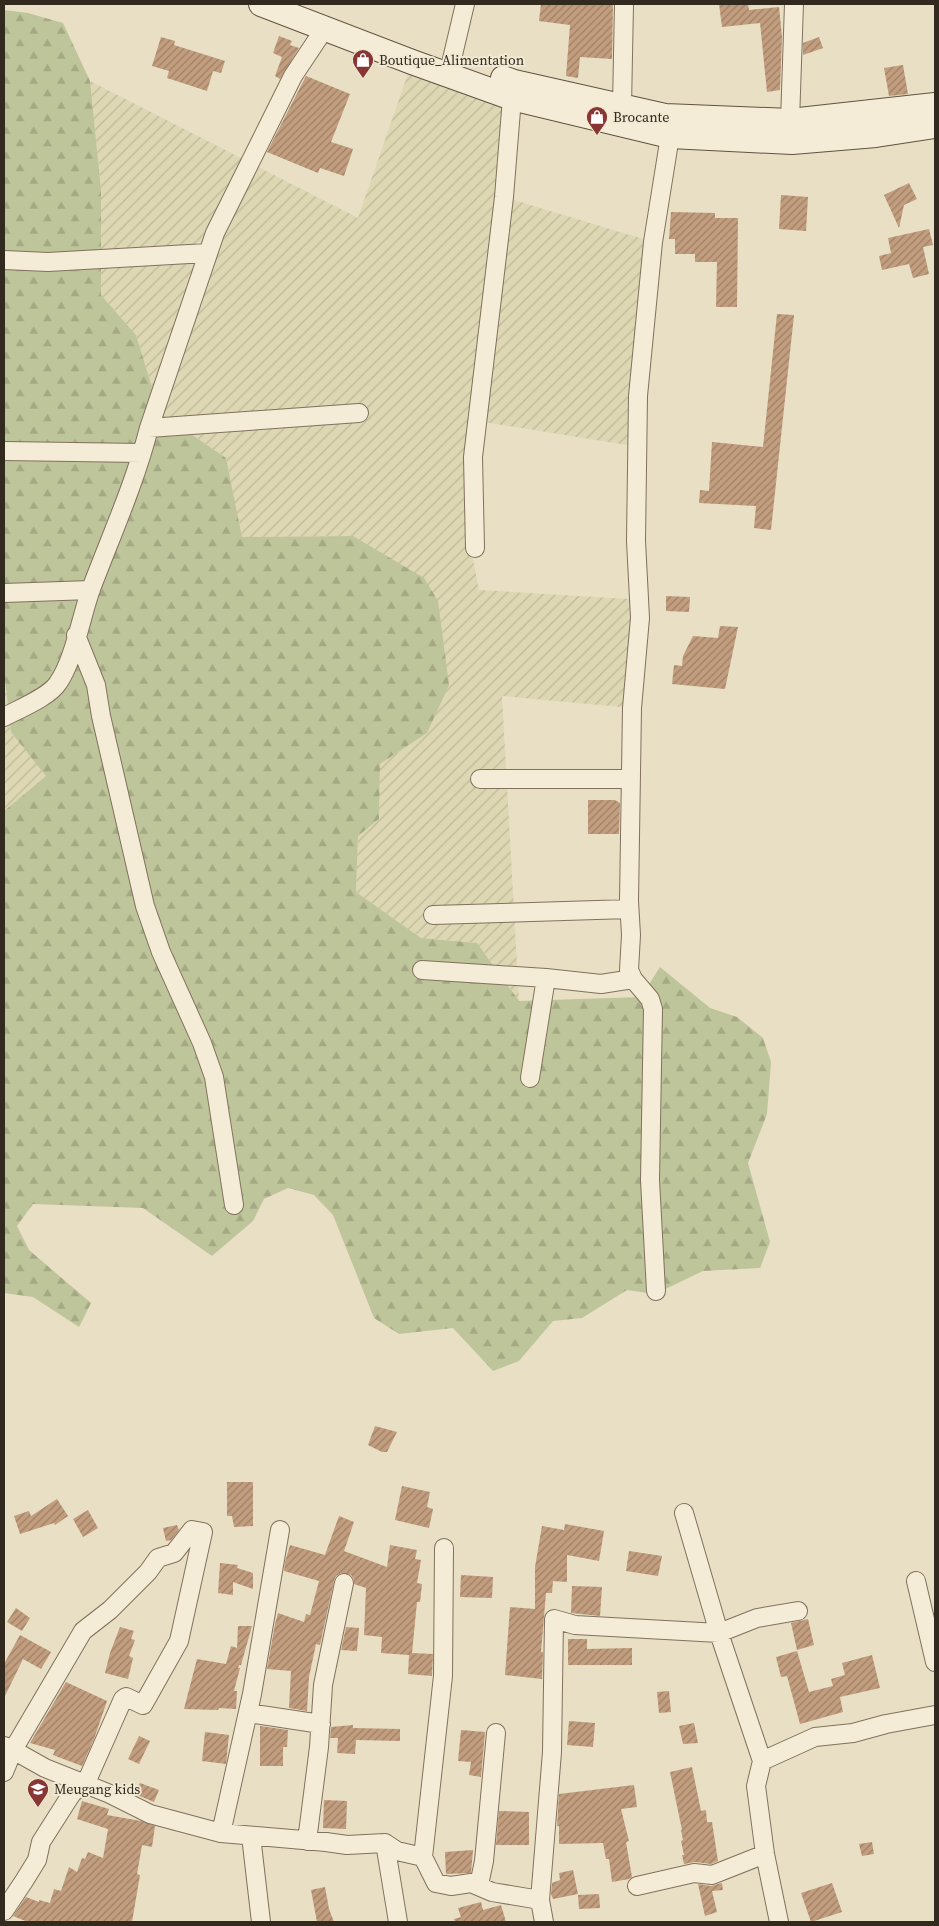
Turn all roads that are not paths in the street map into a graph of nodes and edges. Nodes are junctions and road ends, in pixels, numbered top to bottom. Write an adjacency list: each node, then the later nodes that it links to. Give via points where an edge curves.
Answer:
1 (261, 4): 6 (main road)
2 (307, 4): 7 (main road)
3 (465, 4): 7 (street)
4 (624, 4): 10 (street)
5 (794, 4): 11 (street)
6 (325, 28): 8 (main road); 14 (street, via 293,76 214,233)
7 (452, 59): 10 (main road, via 514,82)
8 (512, 98): 13 (main road); 20 (street, via 504,197 473,457)
9 (935, 105): 11 (main road)
10 (622, 106): 11 (main road, via 665,116)
11 (790, 121)
12 (935, 126): 13 (main road, via 792,142)
13 (670, 136): 25 (street, via 653,242 638,396 636,541 640,618 632,708)
14 (207, 254): 15 (street, via 48,262); 17 (street)
15 (4, 260)
16 (359, 413): 17 (street)
17 (149, 428): 19 (street)
18 (4, 450): 19 (street)
19 (142, 452): 21 (street)
20 (475, 548)
21 (91, 590): 22 (street); 23 (street)
22 (4, 593)
23 (76, 635): 24 (street, via 58,685); 33 (street, via 96,685 145,906 214,1077)
24 (4, 717)
25 (631, 778): 26 (street); 27 (street)
26 (480, 779)
27 (629, 910): 28 (street); 31 (street, via 629,970)
28 (433, 915)
29 (422, 970): 30 (street)
30 (546, 978): 31 (street, via 601,984); 32 (street)
31 (633, 979): 34 (street, via 650,999 653,1009 650,1180)
32 (530, 1078)
33 (234, 1205)
34 (656, 1291)
35 (684, 1513): 41 (street)
36 (280, 1530): 43 (street)
37 (444, 1548): 56 (street, via 443,1676)
38 (916, 1581): 42 (street)
39 (344, 1583): 45 (street, via 323,1685)
40 (798, 1612): 41 (street, via 758,1618)
41 (719, 1633): 48 (street); 59 (street, via 576,1625 554,1619 552,1752)
42 (935, 1662)
43 (248, 1713): 45 (street); 51 (street)
44 (935, 1715): 48 (street, via 853,1733 814,1737)
45 (321, 1724): 53 (street)
46 (496, 1733): 57 (street)
47 (8, 1748): 49 (street); 50 (street); 50 (street, via 86,1628 110,1610 158,1558 174,1554 192,1530 203,1532 179,1641 143,1706 126,1697 123,1699)
48 (762, 1761): 55 (street, via 756,1786)
49 (4, 1772)
50 (85, 1785): 51 (street, via 150,1814); 60 (street, via 69,1798 41,1842 37,1860)
51 (221, 1833): 52 (street)
52 (252, 1836): 53 (street); 61 (street)
53 (307, 1841): 54 (street, via 347,1846)
54 (385, 1843): 56 (street, via 397,1852); 62 (street)
55 (765, 1854): 58 (street, via 712,1875 694,1873); 64 (street)
56 (423, 1857): 57 (street, via 436,1883)
57 (480, 1885): 59 (street, via 492,1892)
58 (638, 1886)
59 (540, 1900): 63 (street)
60 (4, 1911)
61 (261, 1922)
62 (398, 1922)
63 (544, 1922)
64 (779, 1922)

